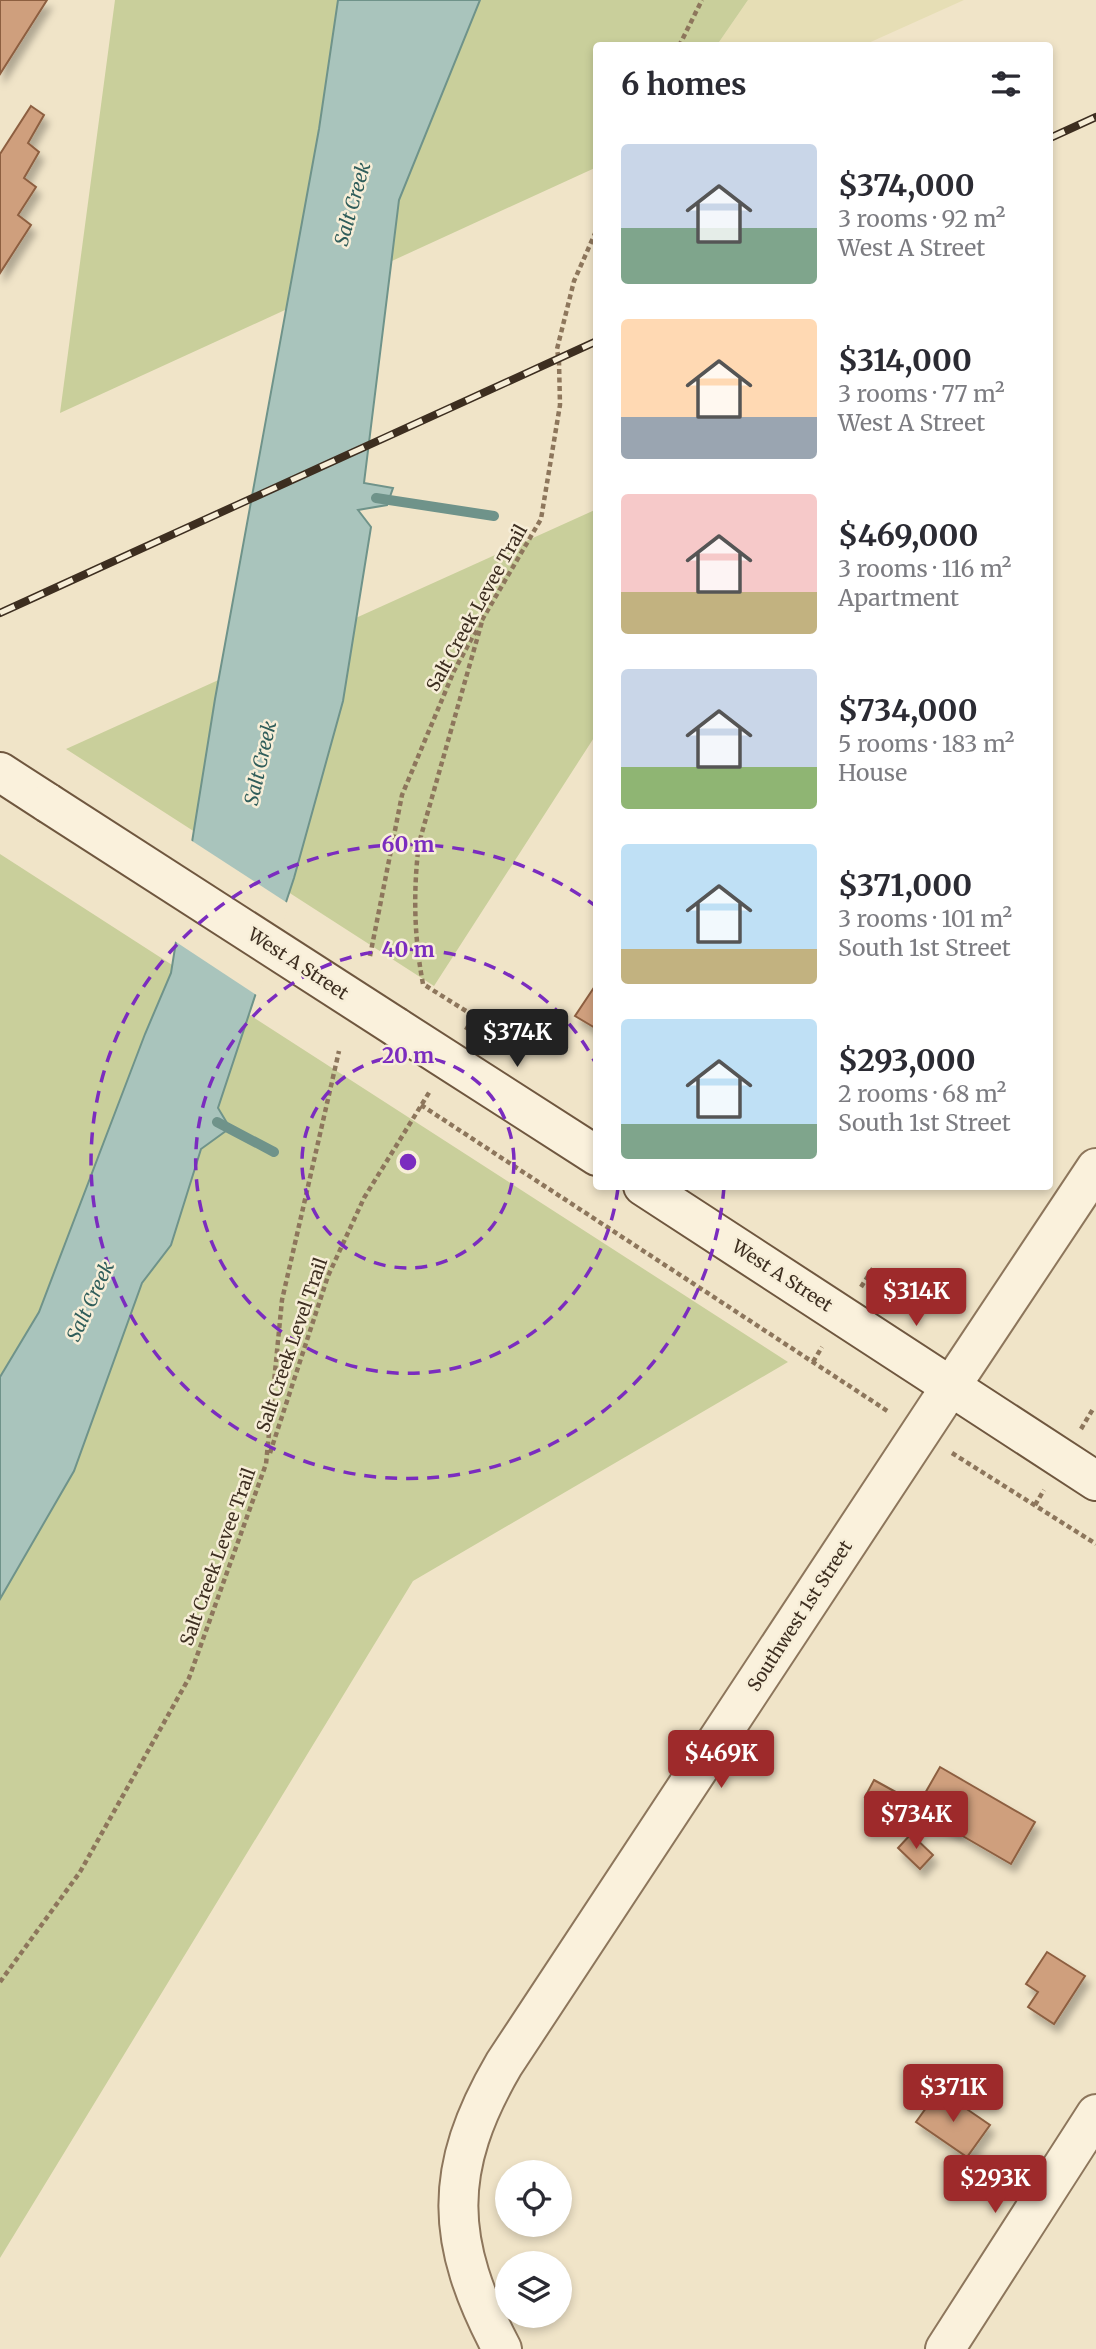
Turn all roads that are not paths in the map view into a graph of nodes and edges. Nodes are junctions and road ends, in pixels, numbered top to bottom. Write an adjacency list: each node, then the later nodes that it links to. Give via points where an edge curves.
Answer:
1 (0, 772): 2 (street, West A Street, bridge)
2 (593, 1153)
3 (1096, 1168): 5 (street, Southwest 1st Street)
4 (649, 1190): 5 (street, West A Street)
5 (951, 1386): 6 (street, West A Street); 8 (street, Southwest 1st Street, via 504,2064 474,2122 458,2181 460,2239 482,2308)
6 (1096, 1481)
7 (1096, 2114): 9 (street)
8 (502, 2349)
9 (944, 2349)

